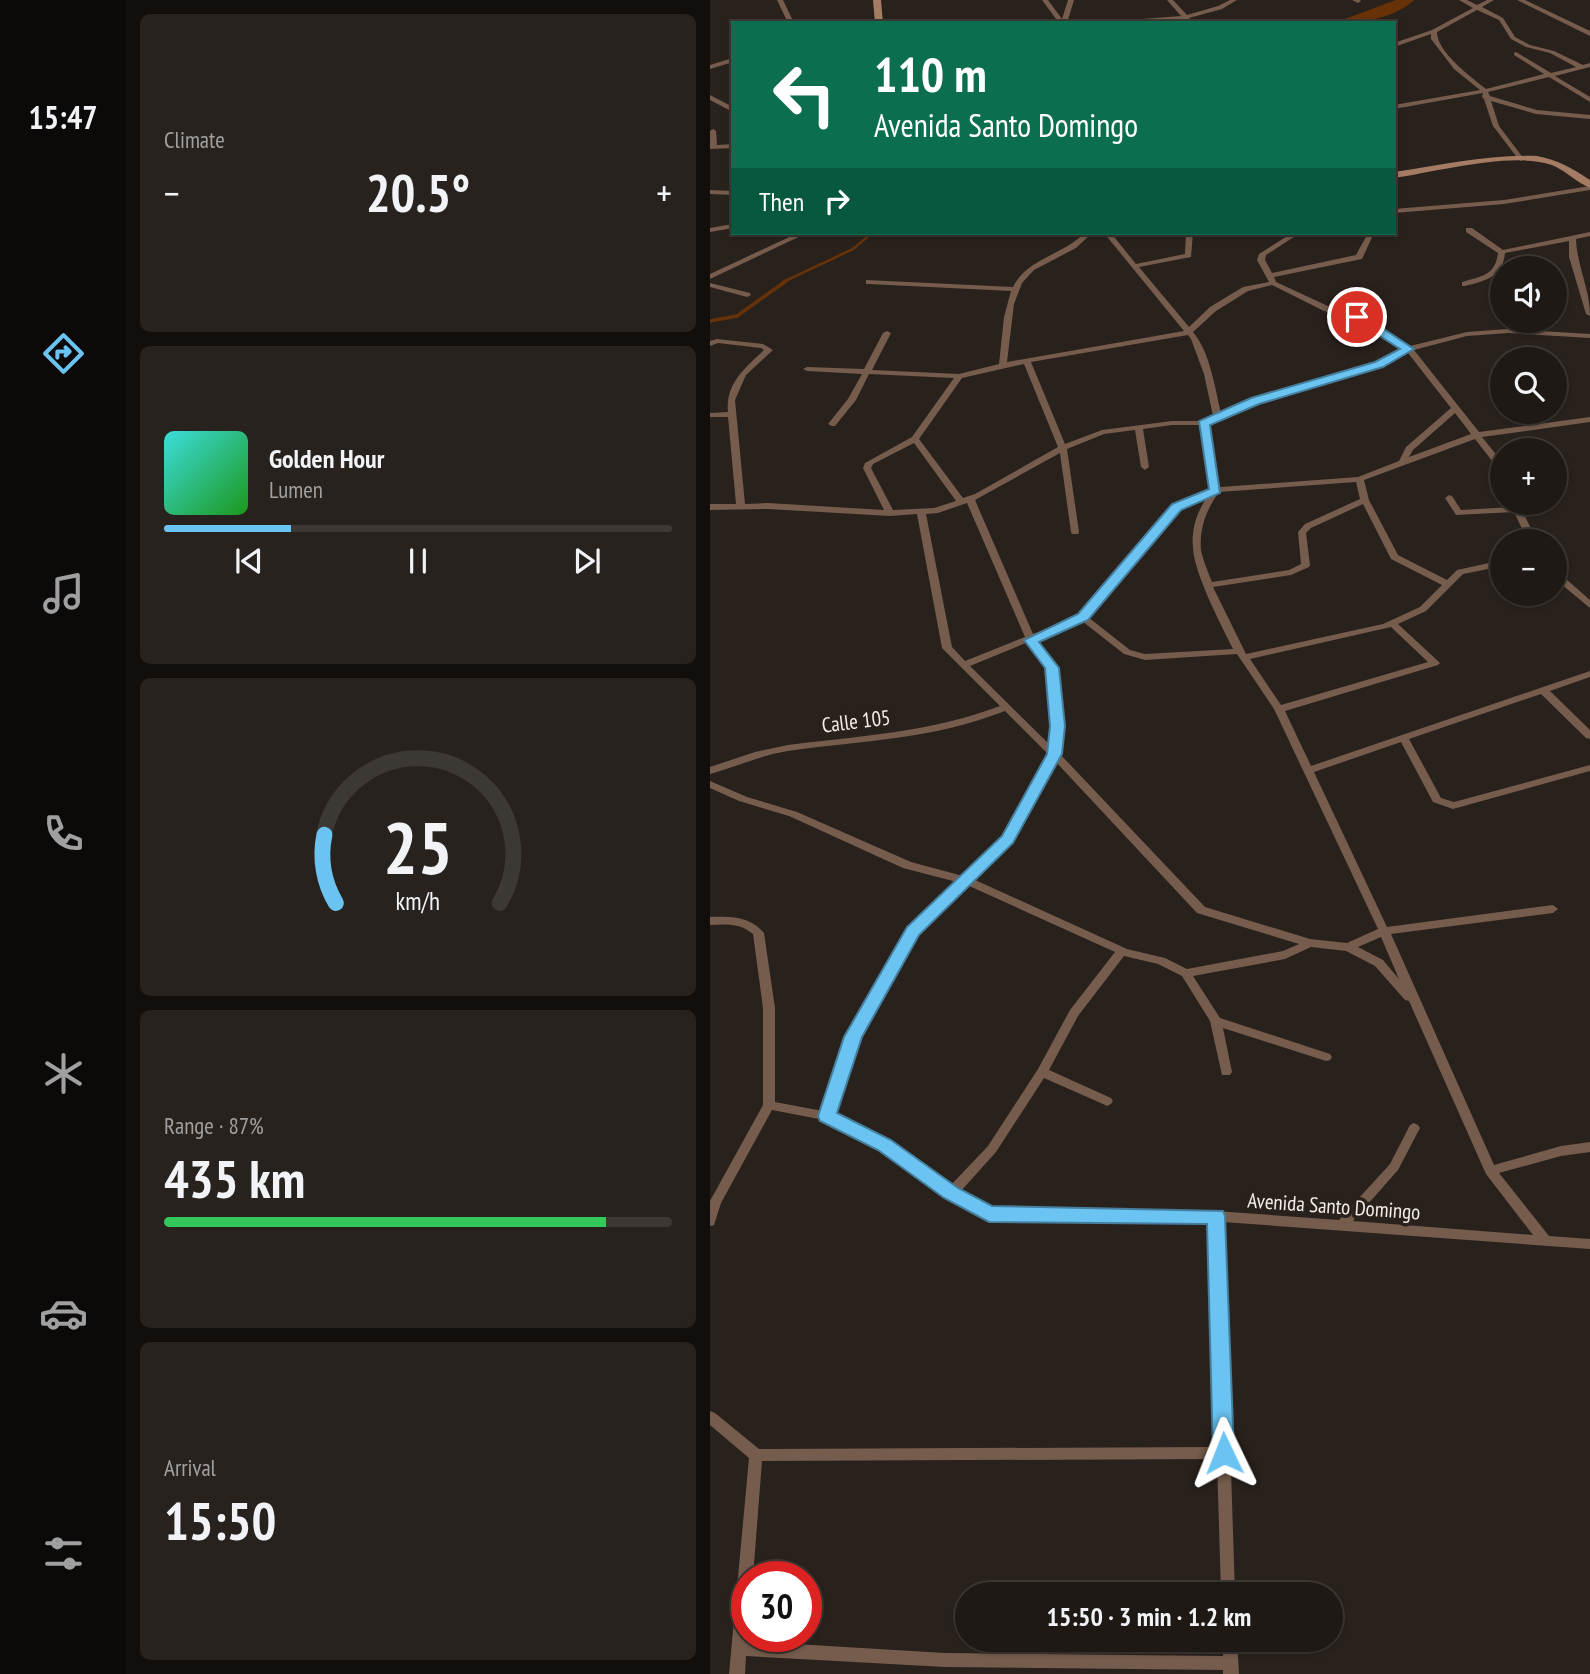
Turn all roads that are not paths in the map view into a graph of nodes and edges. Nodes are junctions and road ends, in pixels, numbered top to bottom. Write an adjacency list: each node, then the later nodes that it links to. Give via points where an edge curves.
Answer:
1 (780, 0): 12 (street)
2 (877, 0): 13 (street)
3 (1046, 0): 14 (street)
4 (1071, 0): 15 (street)
5 (1170, 0): 11 (street)
6 (1234, 0): 11 (street)
7 (1462, 0): 10 (street)
8 (1491, 0): 10 (street)
9 (1520, 0): 19 (street)
10 (1474, 8): 18 (street); 23 (street, via 1500,19 1513,38 1528,46)
11 (1184, 15): 16 (street); 17 (street)
12 (790, 21)
13 (879, 21)
14 (1062, 21)
15 (1064, 21)
16 (1115, 21)
17 (1189, 21)
18 (1434, 31): 20 (street); 26 (street, via 1434,39 1456,68)
19 (1590, 34)
20 (1396, 44)
21 (1516, 54): 25 (street)
22 (731, 61): 24 (street)
23 (1586, 66): 25 (street)
24 (710, 67)
25 (1550, 76): 26 (street); 28 (street)
26 (1485, 94): 29 (street); 31 (street, via 1536,112); 35 (street, via 1496,126)
27 (710, 97): 30 (street)
28 (1590, 100)
29 (1396, 107)
30 (731, 109)
31 (1590, 117)
32 (714, 131): 33 (street)
33 (712, 146): 34 (street)
34 (731, 146)
35 (1521, 159): 36 (street); 37 (street, via 1550,161)
36 (1396, 175)
37 (1590, 186): 40 (street, via 1504,202)
38 (710, 192): 39 (street)
39 (731, 194)
40 (1396, 211)
41 (731, 226): 42 (street)
42 (710, 230)
43 (1469, 230): 52 (street)
44 (1590, 234): 51 (street)
45 (799, 235): 54 (street)
46 (1086, 235): 59 (street, via 1066,253 1025,274)
47 (1109, 235): 53 (street)
48 (1190, 235): 53 (street, via 1188,255)
49 (1293, 235): 55 (street, via 1263,254 1261,260)
50 (1370, 235): 55 (street, via 1359,257)
51 (1572, 239): 52 (street); 61 (street)
52 (1502, 253): 57 (street, via 1496,274)
53 (1136, 265): 63 (street)
54 (710, 277)
55 (1271, 280): 63 (street, via 1213,309); 66 (street, via 1327,309 1357,317)
56 (869, 282): 59 (street)
57 (1465, 284)
58 (710, 285): 60 (street)
59 (1014, 289): 68 (street)
60 (747, 295)
61 (1590, 314)
62 (887, 333): 70 (street)
63 (1187, 333): 67 (street); 75 (street, via 1195,339 1208,374)
64 (1590, 336): 66 (street, via 1508,331 1467,334)
65 (710, 344): 73 (street, via 720,341 769,350 735,386)
66 (1409, 349): 72 (street); 75 (street, via 1379,365 1255,401)
67 (1027, 360): 68 (street); 82 (street)
68 (1003, 365): 71 (street)
69 (807, 369): 70 (street)
70 (869, 372): 71 (street); 78 (street)
71 (958, 376): 81 (street)
72 (1455, 408): 80 (street); 84 (street, via 1409,449)
73 (732, 414): 74 (street); 91 (street)
74 (710, 415)
75 (1218, 418): 77 (street)
76 (1590, 419): 80 (street)
77 (1204, 423): 79 (street); 87 (street)
78 (832, 424)
79 (1139, 428): 82 (street, via 1102,432); 85 (street)
80 (1477, 435): 83 (street); 84 (street)
81 (915, 439): 90 (street); 94 (street, via 873,460 867,468)
82 (1063, 449): 90 (street); 96 (street)
83 (1490, 452)
84 (1403, 463): 86 (street)
85 (1145, 467)
86 (1359, 479): 87 (street); 89 (street)
87 (1216, 490): 99 (street, via 1203,509 1198,528 1197,550); 102 (street, via 1176,507)
88 (1449, 498): 93 (street, via 1459,513)
89 (1364, 500): 98 (street, via 1394,557); 99 (street, via 1302,532 1306,565 1291,572)
90 (966, 501): 95 (street); 104 (street)
91 (741, 506): 92 (street); 94 (street)
92 (710, 507)
93 (1490, 508)
94 (890, 513): 95 (street)
95 (921, 513): 106 (street, via 942,636)
96 (1075, 532)
97 (1490, 565): 98 (street, via 1470,567)
98 (1447, 584): 103 (street, via 1423,609)
99 (1208, 585): 105 (street)
100 (1567, 585): 101 (street)
101 (1590, 605)
102 (1083, 617): 104 (street); 105 (street, via 1127,652 1145,657)
103 (1392, 623): 105 (street); 110 (street, via 1435,663)
104 (1031, 640): 106 (street); 113 (street, via 1052,668 1058,726)
105 (1242, 654): 110 (street)
106 (963, 665): 109 (street)
107 (1590, 674): 108 (street)
108 (1543, 690): 111 (street); 112 (street)
109 (1005, 708): 113 (street); 116 (street, Calle 105, via 928,732 786,749)
110 (1279, 709): 115 (street)
111 (1590, 736)
112 (1403, 737): 114 (street, via 1444,805); 115 (street)
113 (1054, 754): 118 (street, via 1008,839); 122 (street, via 1201,910)
114 (1590, 768)
115 (1308, 770): 121 (street)
116 (710, 771)
117 (710, 783): 118 (street, via 907,865)
118 (964, 880): 124 (street); 133 (street, via 913,931 853,1037)
119 (1553, 909): 121 (street)
120 (710, 921): 132 (street, via 735,919 750,924 758,933 769,1008)
121 (1384, 931): 123 (street); 126 (street)
122 (1310, 943): 123 (street); 125 (street, via 1285,955)
123 (1348, 947): 126 (street, via 1379,963)
124 (1122, 951): 125 (street); 129 (street, via 1074,1013)
125 (1186, 973): 127 (street)
126 (1418, 1007): 136 (street)
127 (1216, 1021): 128 (street); 130 (street)
128 (1326, 1057)
129 (1042, 1072): 131 (street); 137 (street, via 992,1149)
130 (1226, 1072)
131 (1107, 1101)
132 (769, 1105): 133 (street, Avenida Santo Domingo); 138 (street)
133 (827, 1116): 137 (street, Avenida Santo Domingo, via 885,1145)
134 (1414, 1128): 141 (street, via 1394,1167)
135 (1590, 1147): 136 (street)
136 (1490, 1171): 142 (street)
137 (951, 1193): 139 (street, Avenida Santo Domingo, via 989,1214)
138 (713, 1203): 140 (street)
139 (1216, 1216): 141 (street, Avenida Santo Domingo); 145 (street)
140 (710, 1221)
141 (1341, 1226): 142 (street, Avenida Santo Domingo)
142 (1546, 1241): 143 (street, Avenida Santo Domingo)
143 (1590, 1244)
144 (710, 1417): 146 (street)
145 (1224, 1453): 146 (street); 148 (street)
146 (756, 1455): 147 (street)
147 (746, 1561)
148 (1228, 1582)
149 (738, 1652): 153 (street)
150 (783, 1652): 151 (street)
151 (954, 1667): 152 (street)
152 (1231, 1668)
153 (737, 1674)

